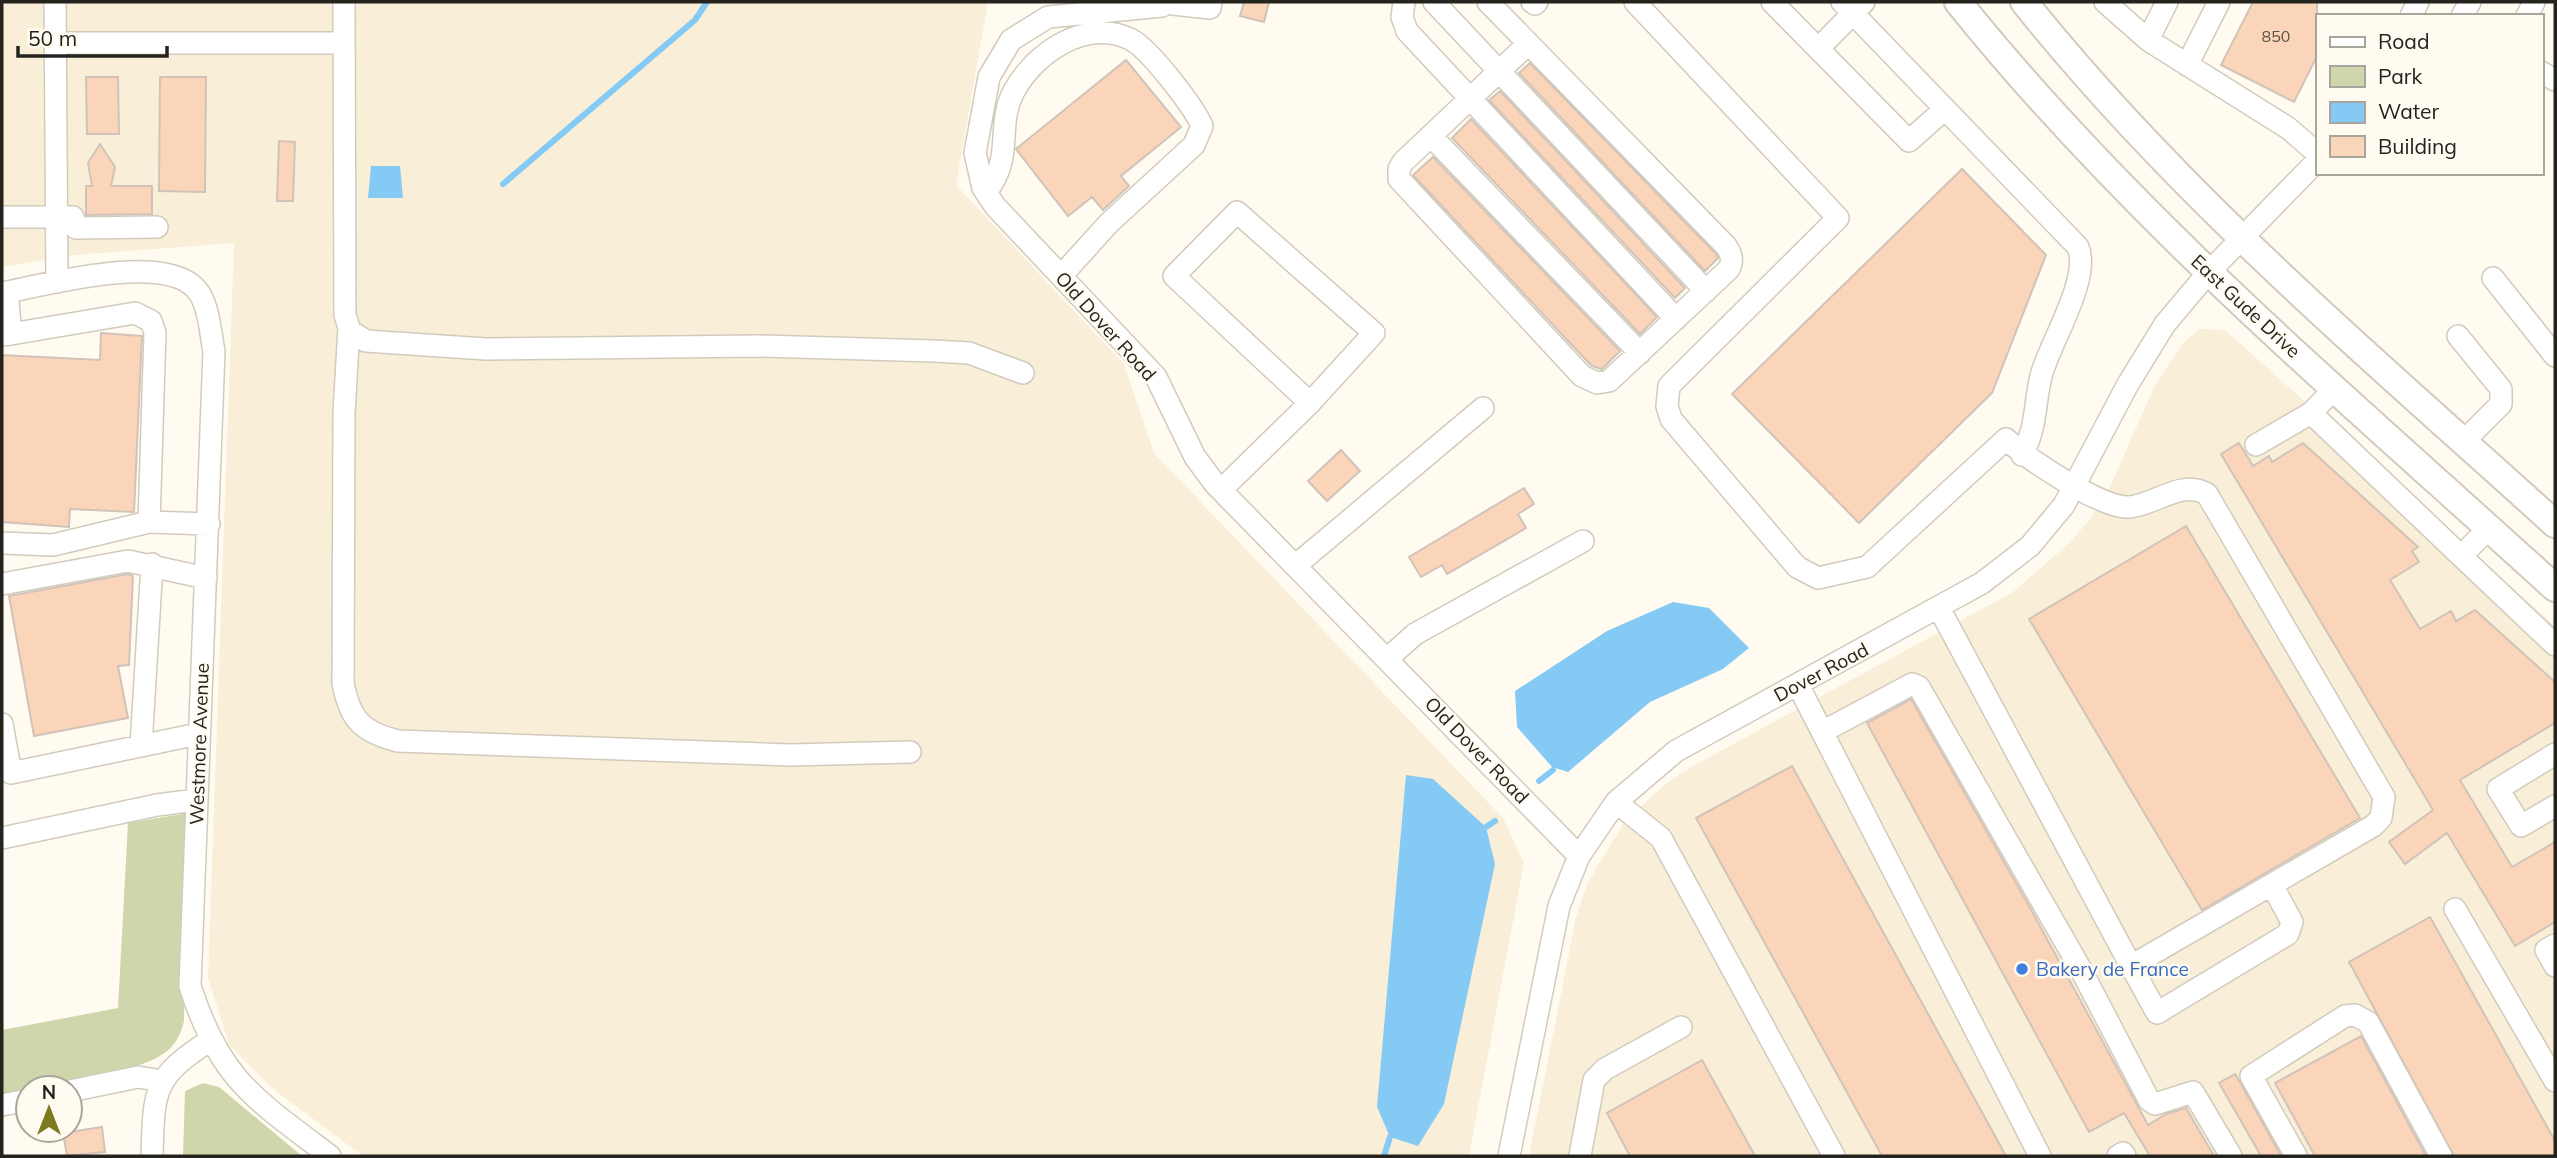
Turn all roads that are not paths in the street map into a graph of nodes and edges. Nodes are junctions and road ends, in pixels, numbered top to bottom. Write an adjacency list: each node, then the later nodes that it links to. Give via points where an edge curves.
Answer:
1 (55, 2): 19 (street)
2 (344, 2): 20 (street)
3 (1164, 2): 4 (street, Old Dover Road, via 1210,8); 30 (street, Old Dover Road, via 1162,6 1048,17 1011,40 989,77 975,153)
4 (1211, 2)
5 (1404, 2): 25 (street, via 1402,17 1407,31)
6 (1434, 2): 24 (street)
7 (1488, 2): 21 (street)
8 (1532, 2): 9 (street)
9 (1538, 2)
10 (1635, 2): 54 (street, via 1838,218 1669,386 1671,419 1797,567 1818,578 1867,568 2006,439)
11 (1772, 2): 22 (street)
12 (1958, 2): 35 (main road, East Gude Drive, via 2042,101)
13 (2024, 2): 34 (main road)
14 (2105, 2): 18 (street)
15 (2167, 2): 18 (street)
16 (2220, 2): 23 (street)
17 (1853, 6): 22 (street); 26 (street)
18 (2148, 40): 23 (street)
19 (55, 43): 20 (street); 32 (street)
20 (344, 43): 42 (street, via 345,315)
21 (1528, 44): 24 (street); 39 (street, via 1726,246 1732,261 1729,270)
22 (1818, 49): 26 (street, via 1909,141)
23 (2187, 65): 28 (street, via 2288,128)
24 (1498, 72): 25 (street); 39 (street)
25 (1469, 99): 27 (street); 41 (street)
26 (1945, 109): 54 (street, via 2071,239 2082,257 2082,268 2042,376 2034,434)
27 (1430, 136): 45 (street); 45 (street, via 1403,162 1399,179 1583,376 1597,383 1609,381)
28 (2316, 152)
29 (2316, 162): 34 (street, Dover Road)
30 (986, 192): 36 (street, Old Dover Road); 36 (street, via 999,176 1005,150 1004,123 1013,94 1032,63 1086,34 1131,39 1195,108 1202,126 1195,145 1109,223)
31 (2, 217): 32 (street)
32 (56, 217): 33 (street, via 73,217 76,228); 38 (street)
33 (157, 227)
34 (2241, 240): 35 (street, Dover Road); 52 (main road)
35 (2208, 273): 48 (main road, East Gude Drive); 55 (street, Dover Road, via 2147,351)
36 (1061, 276): 56 (street, Old Dover Road, via 1156,377 1195,457)
37 (2493, 278): 46 (street)
38 (57, 282): 40 (street); 58 (street, Westmore Avenue, via 97,275 163,273 179,276 197,289 214,351)
39 (1706, 290): 41 (street)
40 (4, 292): 43 (street)
41 (1676, 319): 45 (street)
42 (349, 327): 47 (street, via 366,341 472,348 758,346 969,353); 77 (street, via 344,413 343,683 348,706 374,735 398,741 789,755)
43 (6, 335): 57 (street, via 135,313 150,321 155,333)
44 (2458, 337): 52 (street, via 2501,389 2501,404)
45 (1640, 353)
46 (2555, 356)
47 (1023, 373)
48 (2335, 388): 51 (street); 60 (main road, East Gude Drive)
49 (1310, 403): 49 (street, via 1374,334 1237,212 1174,276); 56 (street)
50 (1483, 408): 65 (street)
51 (2311, 413): 53 (street); 63 (street)
52 (2464, 441): 59 (main road)
53 (2256, 445)
54 (2022, 455): 55 (street)
55 (2075, 486): 69 (street, Dover Road, via 2049,526 2010,565); 85 (street, via 2128,507 2189,487 2207,494 2384,797 2381,818 2373,826)
56 (1221, 490): 65 (street, Old Dover Road)
57 (149, 522): 58 (street); 62 (street, via 52,545)
58 (209, 524): 66 (street, Westmore Avenue)
59 (2555, 524)
60 (2489, 527): 63 (street); 68 (main road, East Gude Drive)
61 (1583, 541): 71 (street, via 1415,634)
62 (2, 543)
63 (2461, 556): 70 (street)
64 (152, 564): 66 (street); 67 (street, via 128,561); 76 (street)
65 (1295, 566): 71 (street, Old Dover Road)
66 (206, 578): 75 (street, Westmore Avenue)
67 (2, 584)
68 (2555, 588)
69 (1939, 608): 72 (street, Dover Road); 88 (street)
70 (2555, 645)
71 (1387, 659): 84 (street, Old Dover Road)
72 (1798, 685): 74 (street); 81 (street, Dover Road, via 1676,751)
73 (2, 724): 79 (street)
74 (1824, 732): 100 (street); 103 (street, via 1912,684 1919,687 2079,966 2149,1100 2155,1104 2193,1093)
75 (198, 734): 76 (street); 80 (street, Westmore Avenue)
76 (141, 746): 79 (street)
77 (910, 752)
78 (2555, 754): 82 (street, via 2498,789 2521,827)
79 (6, 774)
80 (196, 800): 83 (street); 91 (street, Westmore Avenue, via 190,986)
81 (1616, 802): 84 (street, Dover Road); 99 (street, via 1661,838)
82 (2555, 806)
83 (2, 838)
84 (1579, 856): 97 (street, Dover Road, via 1553,928)
85 (2272, 885): 88 (street); 88 (street, via 2292,922 2288,934 2157,1013)
86 (2455, 909): 93 (street)
87 (2555, 945): 89 (street, via 2546,950)
88 (2131, 966)
89 (2555, 966)
90 (1681, 1027): 98 (street, via 1605,1069 1594,1080)
91 (209, 1041): 92 (street, via 179,1061); 96 (street, Westmore Avenue, via 248,1092)
92 (162, 1081): 94 (street, via 138,1077); 95 (street, via 153,1105)
93 (2555, 1081)
94 (84, 1088)
95 (152, 1156)
96 (330, 1156)
97 (1509, 1156)
98 (1580, 1156)
99 (1835, 1156)
100 (2040, 1156)
101 (2118, 1156): 102 (street)
102 (2125, 1156)
103 (2231, 1156)
104 (2296, 1156): 105 (street, via 2251,1076 2345,1016 2356,1015 2368,1021)
105 (2441, 1156)

